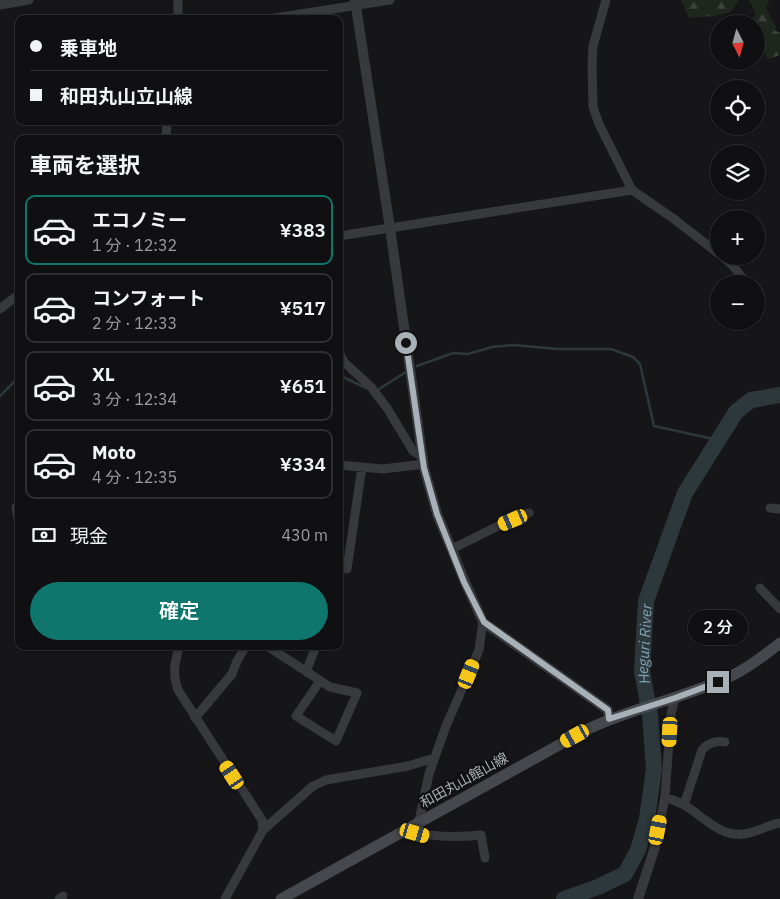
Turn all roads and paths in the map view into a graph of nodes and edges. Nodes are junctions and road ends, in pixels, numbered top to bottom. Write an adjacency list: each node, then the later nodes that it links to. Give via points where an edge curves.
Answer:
1 (29, 0): 6 (street)
2 (178, 0): 7 (street)
3 (390, 0): 5 (street)
4 (606, 0): 9 (street, via 593,46 593,107)
5 (356, 3): 8 (street); 10 (street)
6 (0, 5)
7 (178, 15)
8 (290, 15)
9 (632, 190): 10 (street); 12 (street)
10 (390, 228): 11 (street); 18 (street)
11 (343, 235)
12 (710, 247)
13 (732, 265): 14 (street)
14 (740, 275)
15 (15, 297): 16 (street)
16 (0, 309)
17 (343, 360): 18 (street, via 387,408 413,451)
18 (423, 461): 20 (street, via 383,469); 24 (street, via 437,514)
19 (343, 465): 20 (street)
20 (362, 467): 25 (street, via 347,568)
21 (770, 508): 22 (street)
22 (780, 508)
23 (529, 513): 24 (street)
24 (452, 549): 28 (street)
25 (343, 568)
26 (760, 588): 27 (street)
27 (780, 609)
28 (484, 622): 38 (street, via 608,710); 40 (street, via 479,650)
29 (780, 642): 36 (main road, 和田丸山館山線, via 735,674)
30 (178, 650): 37 (street, via 174,678)
31 (244, 650): 37 (street, via 232,674)
32 (273, 650): 34 (street)
33 (314, 650): 34 (street)
34 (306, 672): 35 (street)
35 (320, 681): 35 (street, via 330,687 357,693 336,741 296,716)
36 (671, 699): 38 (main road, 和田丸山館山線); 41 (street)
37 (195, 718): 45 (street, via 262,820)
38 (611, 718): 43 (main road, 和田丸山館山線)
39 (725, 742): 42 (street, via 708,743 702,750)
40 (434, 758): 43 (street); 45 (street, via 408,766 326,780 313,786)
41 (664, 797): 42 (street); 47 (street)
42 (684, 805): 44 (street, via 729,834 744,834)
43 (419, 821): 46 (main road, 和田丸山館山線)
44 (780, 824)
45 (263, 830): 49 (street)
46 (404, 830): 48 (street, via 456,838 481,836); 50 (main road, 和田丸山館山線)
47 (655, 847): 51 (street)
48 (485, 858)
49 (225, 899)
50 (281, 899)
51 (638, 899)

